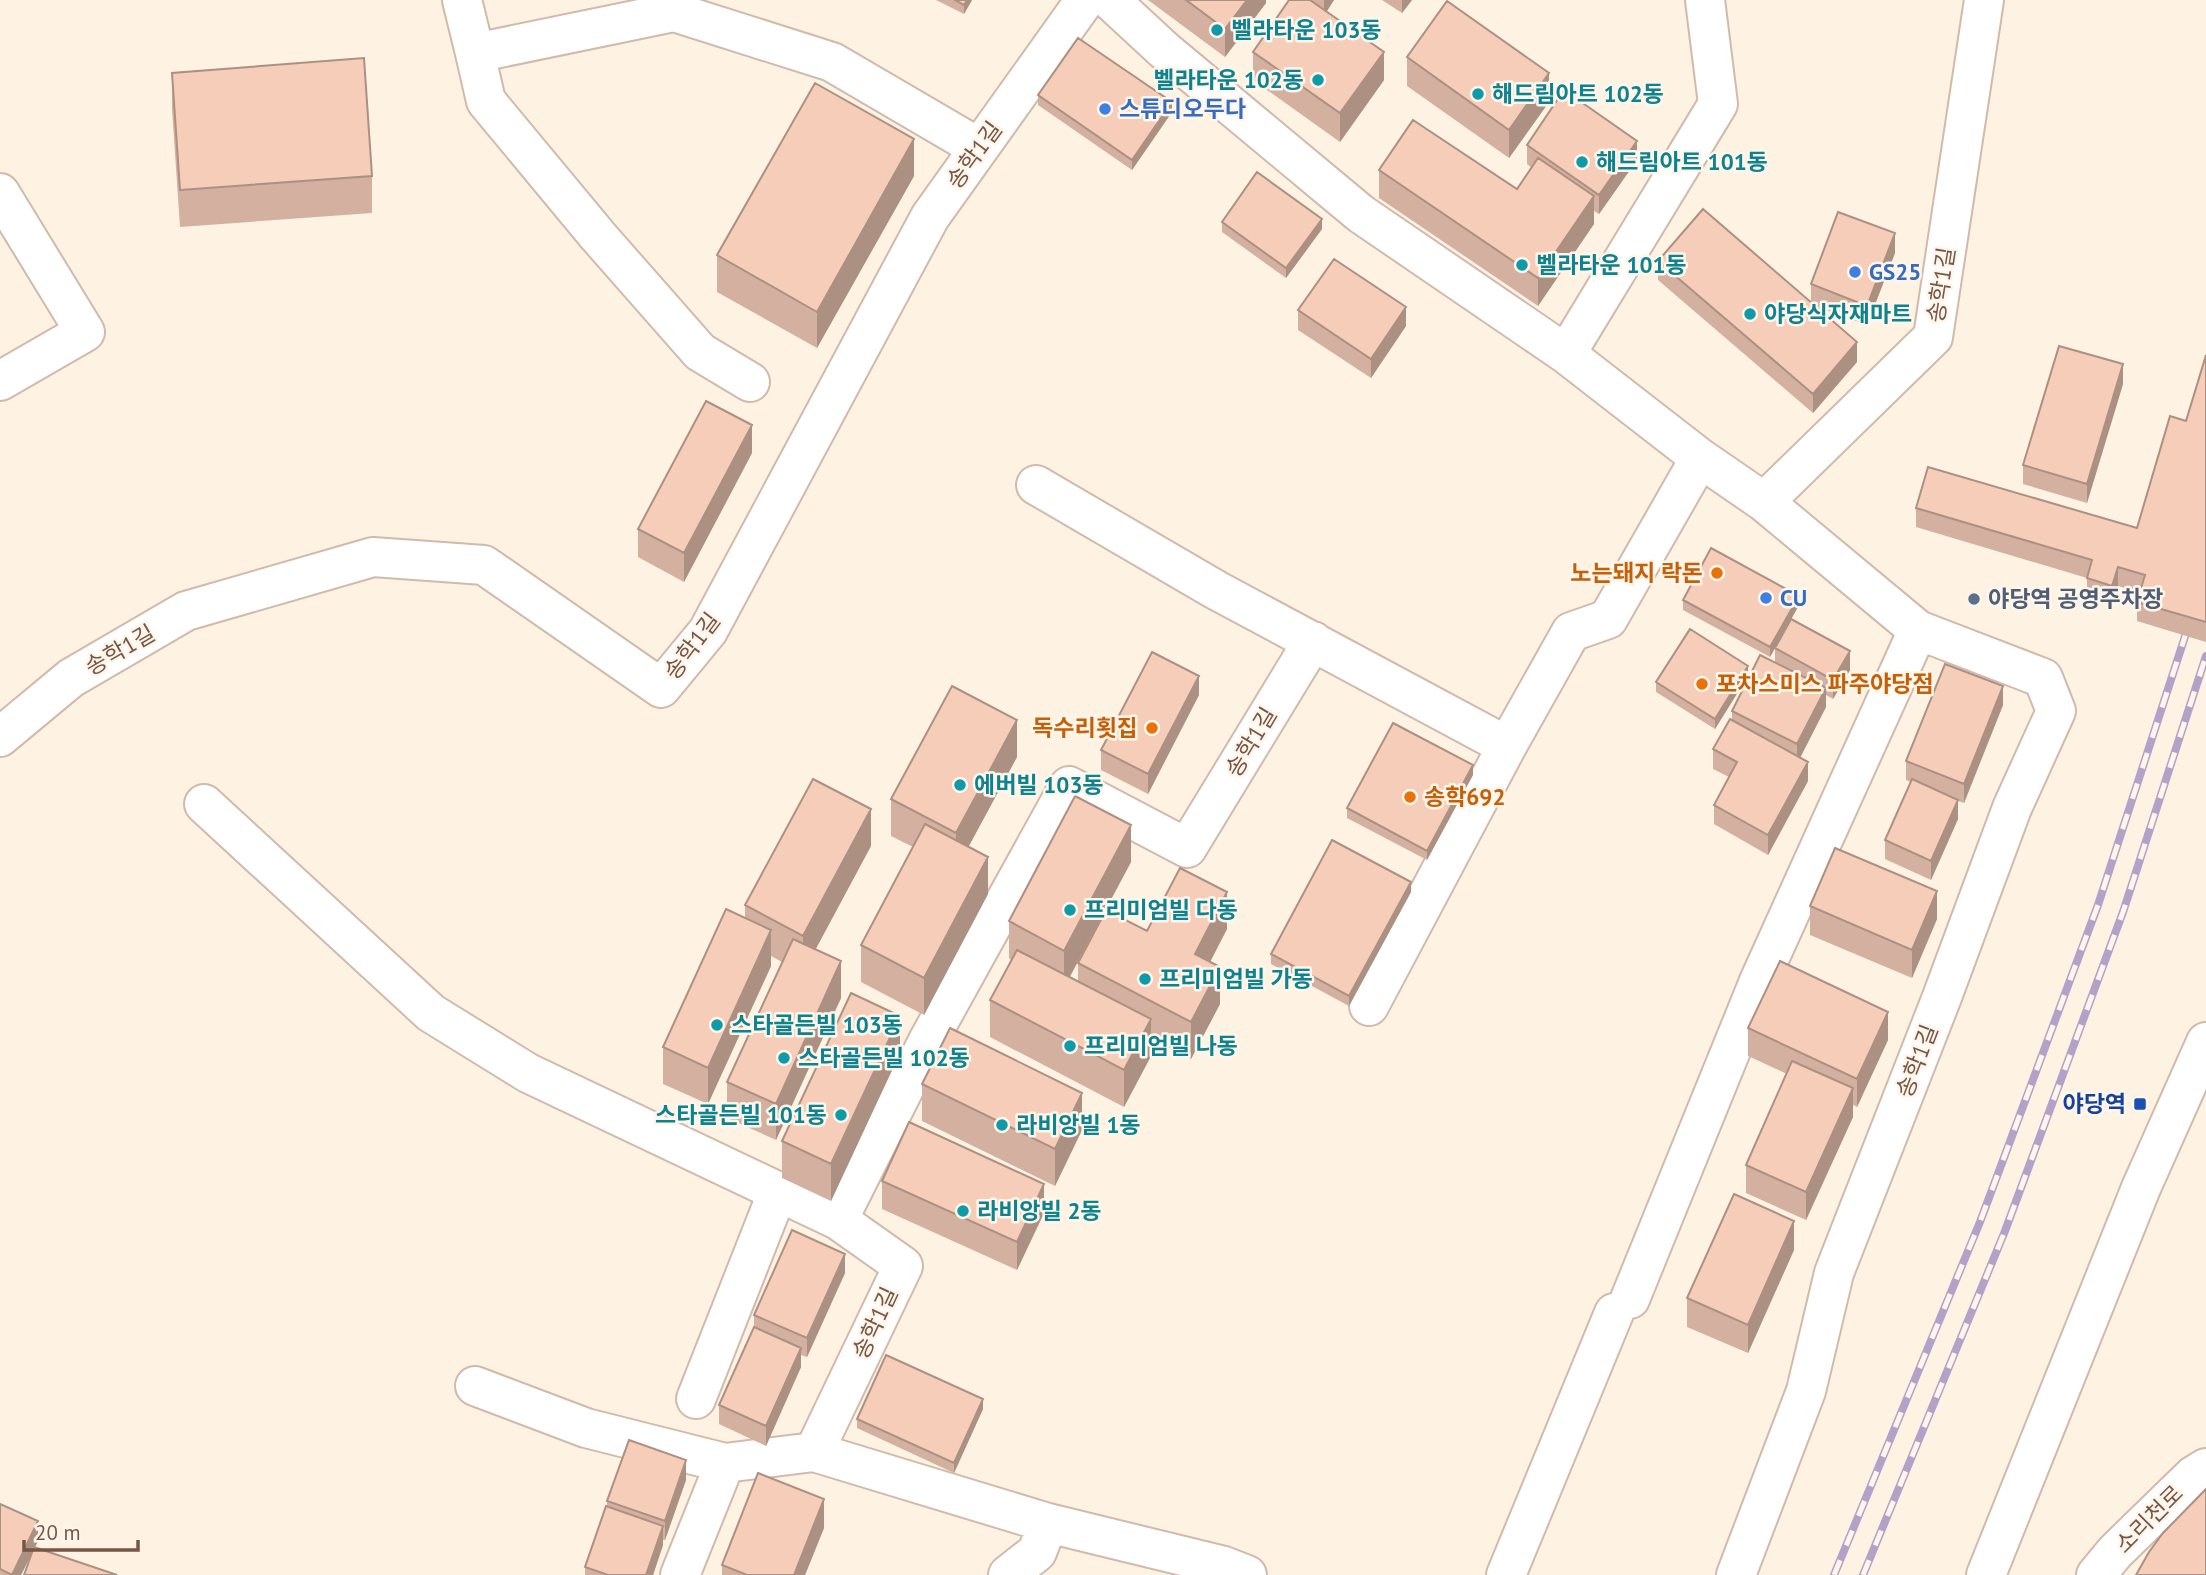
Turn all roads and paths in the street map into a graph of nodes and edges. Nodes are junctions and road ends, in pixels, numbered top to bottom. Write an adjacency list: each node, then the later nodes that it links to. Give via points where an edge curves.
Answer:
1 (463, 0): 6 (street)
2 (1086, 0): 7 (street, 송학1길)
3 (1110, 0): 9 (street, 송학1길, via 1362,214)
4 (1705, 0): 9 (street, via 1718,104)
5 (1984, 0): 14 (street, 송학1길, via 1933,337)
6 (475, 53): 7 (street, via 674,12 832,62); 11 (street, via 486,101 589,226 701,352)
7 (979, 148): 17 (street, 송학1길, via 930,217 708,631 660,688 484,565 373,557 186,611 71,678)
8 (0, 193): 10 (street, via 85,332)
9 (1566, 354): 12 (street, 송학1길)
10 (0, 381)
11 (750, 382)
12 (1700, 458): 14 (street, 송학1길); 18 (street, via 1608,619 1571,632)
13 (1036, 485): 16 (street, via 1216,590)
14 (1765, 502): 15 (street, 송학1길)
15 (1918, 630): 33 (street, via 1760,979); 34 (street, 송학1길, via 2043,678 2056,711 2012,808 1834,1273 1806,1391)
16 (1313, 640): 18 (street); 23 (street, 송학1길, via 1186,848 1069,786 928,1041)
17 (0, 737)
18 (1507, 746): 20 (street)
19 (204, 804): 22 (street, 송학1길, via 431,1013 528,1073)
20 (1369, 1006)
21 (2206, 1042): 35 (street, via 2141,1188)
22 (778, 1191): 23 (street, 송학1길); 25 (street)
23 (838, 1220): 26 (street, 송학1길, via 903,1266)
24 (475, 1386): 27 (street, via 586,1428)
25 (696, 1399)
26 (814, 1452): 27 (street); 29 (street)
27 (725, 1462): 30 (street)
28 (2206, 1468): 36 (street, 소리천로)
29 (1048, 1523): 31 (street, via 1037,1552); 32 (street)
30 (680, 1575)
31 (1008, 1575)
32 (1247, 1575)
33 (1506, 1575)
34 (1736, 1575)
35 (1986, 1575)
36 (2096, 1575)

